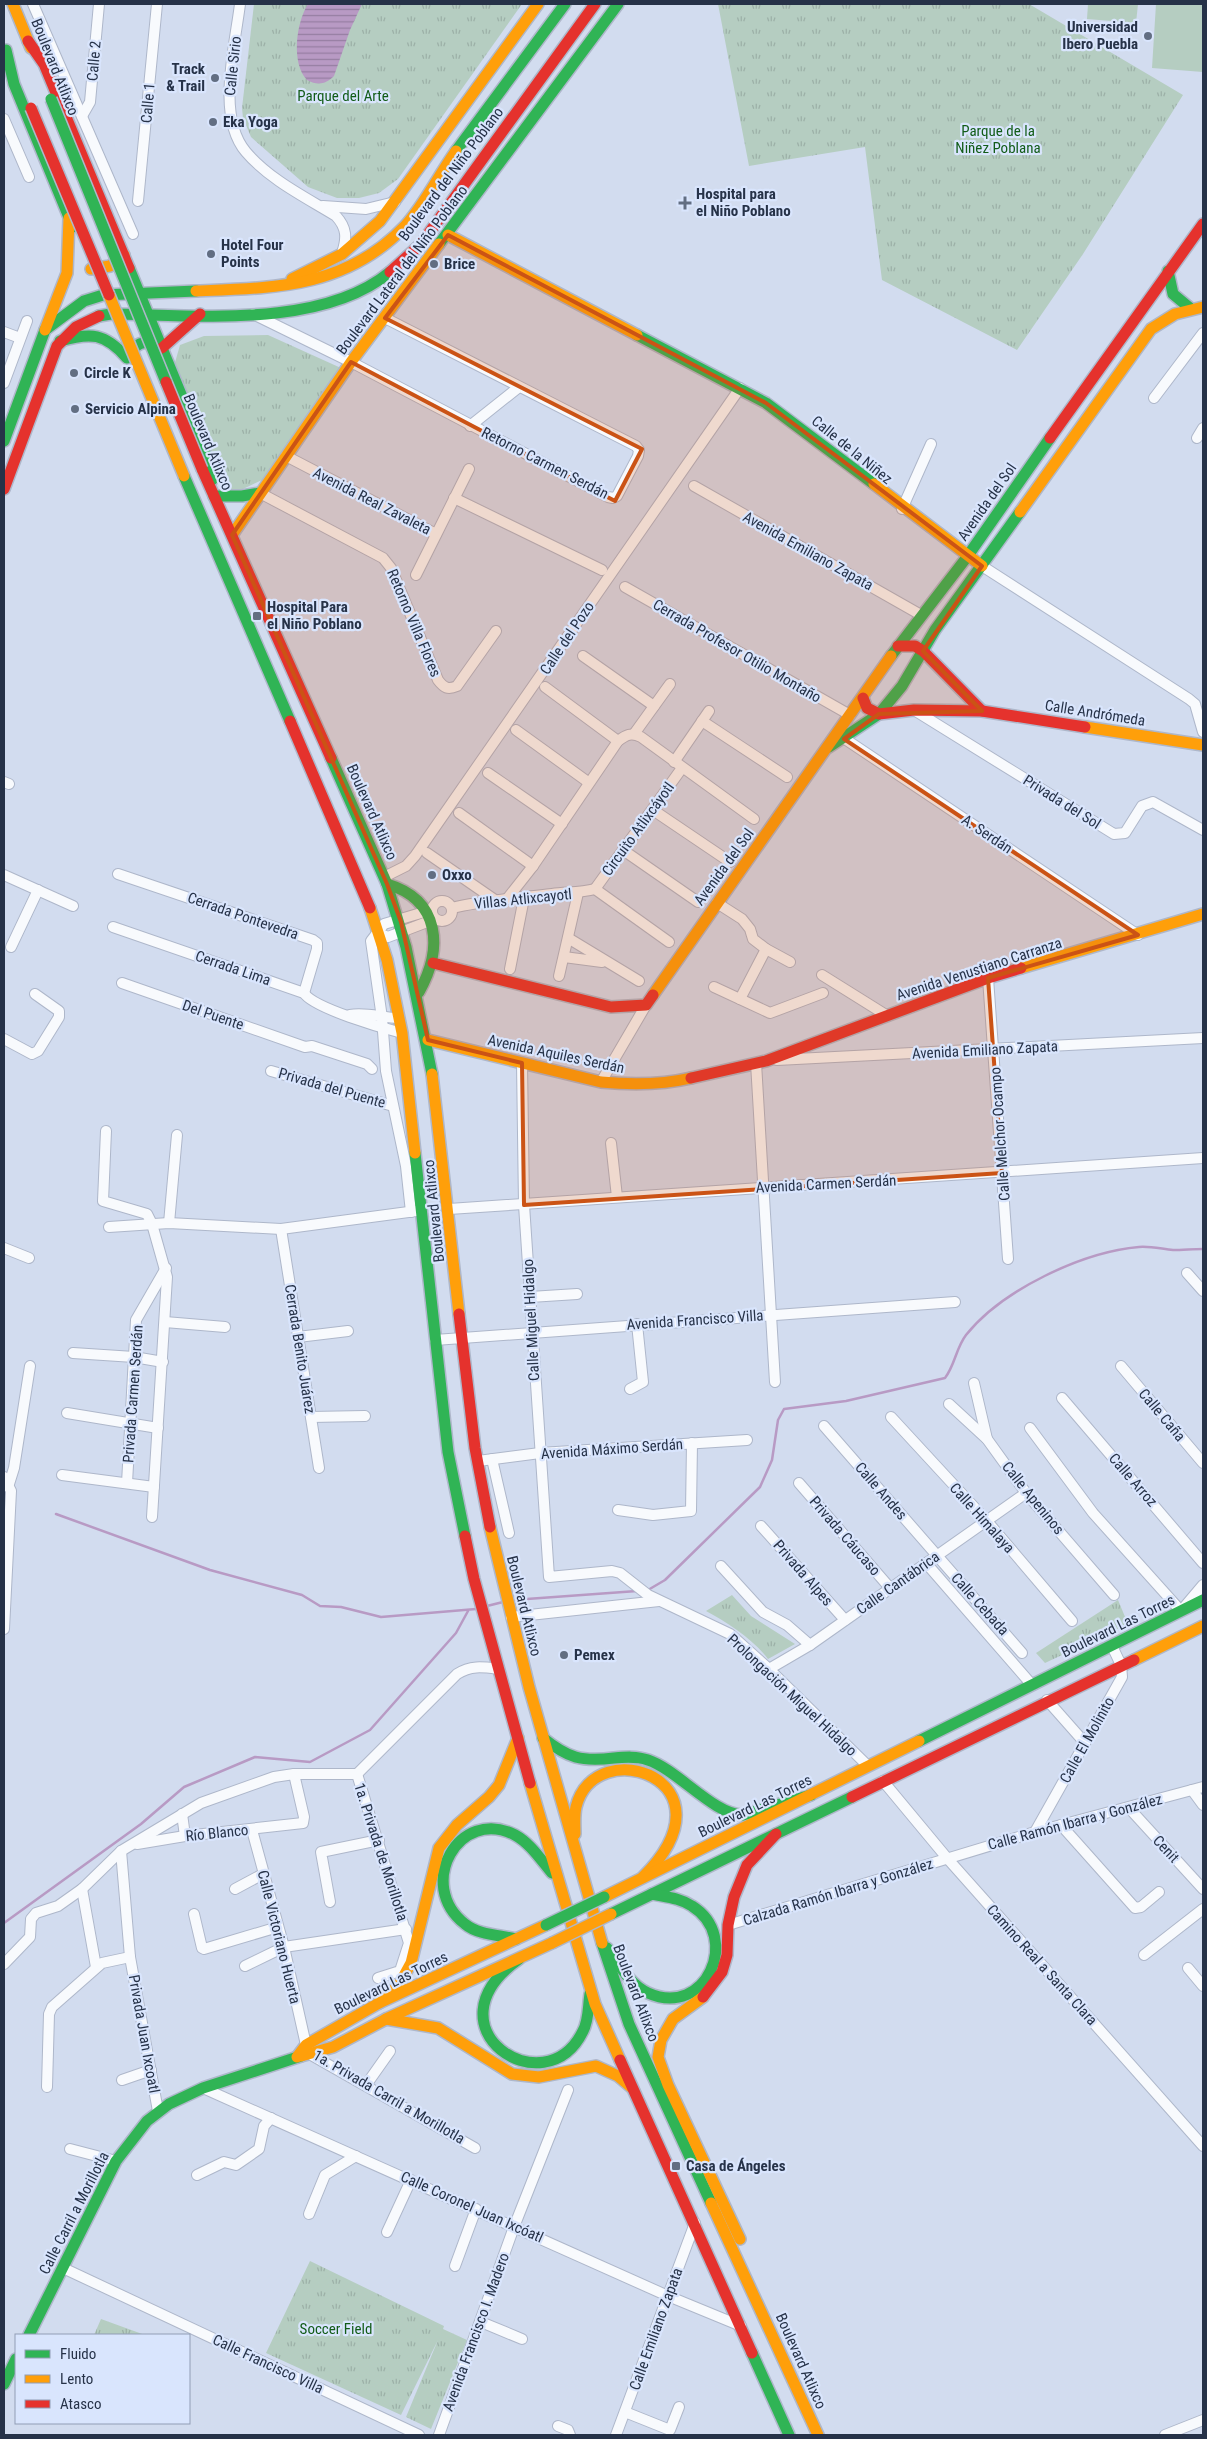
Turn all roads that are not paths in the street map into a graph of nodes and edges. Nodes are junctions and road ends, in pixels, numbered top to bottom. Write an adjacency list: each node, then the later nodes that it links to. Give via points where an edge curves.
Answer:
1 (13, 4): 13 (main road, Boulevard Atlixco)
2 (33, 4): 17 (street)
3 (98, 4): 17 (street, Calle 2, via 90,102)
4 (157, 4): 23 (street, Calle 1)
5 (240, 4): 26 (street, Calle Sirio, via 229,104 231,123 245,152 264,170)
6 (538, 4): 21 (main road)
7 (565, 4): 10 (main road, Boulevard del Niño Poblano)
8 (595, 4): 12 (main road, Boulevard del Niño Poblano)
9 (618, 4): 11 (main road, Boulevard Lateral del Niño Poblano)
10 (557, 14): 12 (main road, via 562,27 567,30); 14 (main road, Boulevard del Niño Poblano)
11 (611, 14): 12 (main road); 22 (main road, Boulevard Lateral del Niño Poblano)
12 (578, 27): 16 (main road, Boulevard del Niño Poblano)
13 (28, 40): 36 (main road, via 44,64); 73 (main road, Boulevard Atlixco, bridge)
14 (538, 40): 16 (main road, via 552,42); 19 (main road, Boulevard del Niño Poblano)
15 (5, 47): 27 (main road, via 14,84); 75 (main road, Boulevard Atlixco, bridge)
16 (557, 55): 25 (main road, Boulevard del Niño Poblano)
17 (82, 116): 30 (street)
18 (4, 119): 20 (street)
19 (455, 152): 21 (main road); 29 (main road, Boulevard del Niño Poblano)
20 (28, 176)
21 (406, 187): 24 (main road)
22 (482, 188): 25 (main road); 31 (main road, Boulevard Lateral del Niño Poblano)
23 (138, 201)
24 (395, 202): 26 (street, Calle Sirio, via 355,210); 35 (main road, via 380,221)
25 (452, 202): 33 (main road, Boulevard del Niño Poblano)
26 (319, 206): 35 (street, Calle Sirio, via 342,223 346,237)
27 (69, 218): 37 (main road); 51 (main road, via 66,273)
28 (1203, 224): 34 (main road)
29 (405, 226): 33 (main road); 39 (main road, Boulevard del Niño Poblano, via 366,259 343,271)
30 (133, 234)
31 (448, 235): 40 (main road, Boulevard Lateral del Niño Poblano); 61 (main road, Calle de la Niñez)
32 (1203, 243): 34 (main road)
33 (420, 244): 40 (main road); 48 (main road, Boulevard del Niño Poblano, via 386,276 351,296 296,309)
34 (1185, 248): 38 (main road, Avenida del Sol)
35 (342, 254): 39 (main road)
36 (124, 255): 37 (main road, via 110,266); 41 (main road)
37 (91, 269): 42 (main road)
38 (1168, 271): 44 (main road, via 1171,294 1178,303); 79 (main road, Avenida del Sol)
39 (276, 288): 41 (main road, Boulevard del Niño Poblano)
40 (407, 288): 49 (main road, Boulevard Lateral del Niño Poblano)
41 (140, 294): 42 (main road, Boulevard del Niño Poblano); 46 (main road)
42 (103, 295): 45 (main road); 51 (main road, via 84,302)
43 (1203, 306): 44 (main road, Avenida del Sol)
44 (1191, 308): 80 (main road, Avenida del Sol, via 1164,318 1151,329)
45 (111, 314): 46 (main road, Boulevard del Niño Poblano); 55 (main road, Boulevard del Niño Poblano, via 82,322); 57 (main road)
46 (149, 314): 47 (main road, Boulevard del Niño Poblano); 56 (main road)
47 (200, 314): 48 (main road, Boulevard del Niño Poblano); 56 (main road)
48 (252, 314): 58 (street, Retorno Carmen Serdán)
49 (385, 318): 58 (main road, Boulevard Lateral del Niño Poblano); 60 (street, Retorno Carmen Serdán)
50 (26, 321): 54 (street)
51 (45, 330): 66 (main road)
52 (4, 332): 54 (street)
53 (1203, 333): 62 (street)
54 (20, 338): 59 (street)
55 (60, 341): 57 (main road, via 80,335 98,335 113,343); 71 (main road, via 52,355)
56 (162, 348): 57 (main road, via 145,340 134,346); 73 (main road, via 210,467)
57 (127, 358): 75 (main road, via 184,490)
58 (351, 362): 63 (street, Retorno Carmen Serdán); 68 (main road, Boulevard Lateral del Niño Poblano)
59 (4, 383)
60 (519, 387): 63 (street); 63 (street, Retorno Carmen Serdán, via 639,450 617,496 608,497)
61 (740, 388): 76 (main road, Calle de la Niñez, via 793,421); 120 (street, Calle del Pozo, via 415,856)
62 (1154, 398)
63 (470, 426)
64 (1203, 428): 65 (street)
65 (1197, 438)
66 (4, 441)
67 (932, 444): 76 (street)
68 (286, 456): 72 (main road, Boulevard Lateral del Niño Poblano); 77 (street, Avenida Real Zavaleta)
69 (468, 469): 74 (street, Avenida Real Zavaleta)
70 (694, 486): 84 (street, Avenida Emiliano Zapata)
71 (4, 489)
72 (260, 493): 73 (main road); 78 (main road, Boulevard Lateral del Niño Poblano); 85 (street, Retorno Villa Flores, via 384,558 443,687 457,686)
73 (214, 496): 78 (main road, Boulevard Atlixco)
74 (454, 498): 77 (street, Avenida Real Zavaleta); 81 (street)
75 (198, 508): 136 (main road, Boulevard Atlixco)
76 (902, 509): 79 (main road, Calle de la Niñez)
77 (436, 534): 82 (street)
78 (232, 535): 120 (main road, Boulevard Atlixco)
79 (967, 557): 80 (main road, Calle de la Niñez); 84 (main road, Avenida del Sol)
80 (982, 566): 87 (main road, Avenida del Sol); 100 (street, Calle de la Niñez, via 1189,699 1195,704)
81 (602, 570)
82 (416, 575)
83 (625, 587): 97 (street, Cerrada Profesor Otilio Montaño)
84 (922, 615): 86 (main road, Avenida del Sol)
85 (496, 631)
86 (898, 646): 87 (main road, via 915,646); 91 (main road, Avenida del Sol)
87 (923, 650): 95 (main road); 96 (main road, Avenida del Sol, via 902,686)
88 (583, 656): 92 (street)
89 (670, 684): 92 (street)
90 (546, 688): 103 (street)
91 (863, 698): 96 (main road, via 867,708); 97 (main road, Avenida del Sol)
92 (654, 706): 101 (street)
93 (914, 710): 95 (main road, Calle Andrómeda); 96 (main road, Calle Andrómeda); 113 (street, Privada del Sol, via 1114,834 1125,833 1147,803 1159,804)
94 (709, 711): 98 (street, Circuito Atlixcáyotl)
95 (982, 711): 104 (main road, Calle Andrómeda)
96 (879, 714): 102 (main road, Avenida del Sol)
97 (850, 715): 102 (main road, Avenida del Sol)
98 (702, 721): 105 (street, Circuito Atlixcáyotl); 107 (street)
99 (516, 730): 108 (street)
100 (1203, 732)
101 (634, 734): 103 (street); 105 (street)
102 (840, 736): 128 (main road, Avenida del Sol); 137 (street, A. Serdán)
103 (618, 741): 108 (street)
104 (1203, 745)
105 (678, 765): 109 (street, Circuito Atlixcáyotl); 111 (street)
106 (488, 773): 112 (street)
107 (787, 777)
108 (588, 782): 112 (street)
109 (653, 810): 114 (street, Circuito Atlixcáyotl); 116 (street)
110 (459, 813): 117 (street)
111 (754, 820)
112 (562, 824): 117 (street)
113 (1203, 830)
114 (623, 850): 121 (street, Circuito Atlixcáyotl); 127 (street)
115 (427, 853): 126 (street)
116 (730, 862)
117 (533, 866): 125 (street)
118 (118, 874): 153 (street, Cerrada Pontevedra, via 313,940 317,949)
119 (4, 875): 122 (street)
120 (386, 880): 132 (main road, via 404,888); 133 (main road, Boulevard Atlixco)
121 (595, 889): 123 (street, Villas Atlixcayotl); 139 (street)
122 (38, 890): 129 (street); 140 (street)
123 (578, 894): 124 (street, Villas Atlixcayotl); 138 (street)
124 (524, 898): 125 (street, Villas Atlixcayotl); 146 (street)
125 (507, 899): 126 (street, Villas Atlixcayotl)
126 (495, 900): 130 (street, Villas Atlixcayotl)
127 (698, 902)
128 (717, 903): 141 (street, via 742,919 753,939); 158 (main road, Avenida del Sol)
129 (73, 906)
130 (452, 908): 132 (street, via 448,920 441,921); 132 (street, via 442,900 435,904)
131 (1203, 914): 137 (main road, Avenida Venustiano Carranza)
132 (431, 915): 133 (street); 135 (street); 144 (main road)
133 (400, 919): 135 (main road, Boulevard Atlixco); 136 (street, via 384,924)
134 (113, 927): 153 (street, Cerrada Lima)
135 (403, 931): 136 (street, via 388,937); 154 (main road, Boulevard Atlixco)
136 (378, 933): 160 (main road, Boulevard Atlixco); 161 (street, via 371,941)
137 (1138, 935): 149 (main road, Avenida Venustiano Carranza)
138 (568, 938): 142 (street); 145 (street)
139 (669, 942)
140 (11, 947)
141 (766, 949): 143 (street); 157 (street)
142 (564, 957): 145 (street); 148 (street)
143 (790, 962)
144 (433, 963): 154 (main road); 158 (main road, via 611,1007)
145 (608, 963): 150 (street)
146 (510, 969)
147 (822, 975): 159 (street)
148 (560, 976)
149 (988, 978): 159 (main road, Avenida Venustiano Carranza); 166 (street, Calle Melchor Ocampo)
150 (640, 981)
151 (122, 983): 170 (street, Del Puente, via 305,1047 310,1052 366,1070)
152 (714, 987): 157 (street)
153 (304, 992): 161 (street, Cerrada Lima, via 312,1002 362,1022)
154 (419, 992): 165 (main road, Boulevard Atlixco)
155 (823, 993): 157 (street, via 770,1012)
156 (34, 994): 164 (street, via 59,1011 38,1051 32,1054)
157 (740, 999)
158 (646, 1005): 171 (street, Avenida del Sol)
159 (886, 1015): 167 (main road, Avenida Venustiano Carranza)
160 (399, 1018): 161 (street, Cerrada Lima); 162 (main road, Boulevard Atlixco)
161 (382, 1023): 162 (street, Cerrada Lima); 170 (street)
162 (402, 1033): 179 (main road, Boulevard Atlixco)
163 (1203, 1038): 166 (street, Avenida Emiliano Zapata)
164 (4, 1039)
165 (428, 1040): 168 (main road, Avenida Aquiles Serdán); 182 (main road, Boulevard Atlixco)
166 (994, 1049): 167 (street, Avenida Emiliano Zapata); 177 (street, Calle Melchor Ocampo)
167 (761, 1062): 171 (main road, Avenida Aquiles Serdán, via 673,1082 630,1085); 178 (street)
168 (522, 1063): 171 (main road, Avenida Aquiles Serdán); 181 (street, Calle Miguel Hidalgo)
169 (271, 1071): 172 (street, Privada del Puente)
170 (386, 1071): 172 (street)
171 (601, 1082)
172 (393, 1106): 179 (street)
173 (106, 1131): 185 (street, via 104,1201 144,1212)
174 (177, 1135): 184 (street)
175 (611, 1143): 180 (street)
176 (1203, 1158): 177 (street, Avenida Carmen Serdán)
177 (1002, 1173): 178 (street, Avenida Carmen Serdán); 190 (street, Calle Melchor Ocampo)
178 (765, 1188): 180 (street, Avenida Carmen Serdán); 197 (street)
179 (414, 1191): 183 (main road, Boulevard Atlixco)
180 (617, 1197): 181 (street, Avenida Carmen Serdán)
181 (524, 1205): 182 (street, Avenida Carmen Serdán); 195 (street, Calle Miguel Hidalgo)
182 (449, 1209): 204 (main road, Boulevard Atlixco)
183 (416, 1211): 187 (street); 205 (main road, Boulevard Atlixco)
184 (169, 1223): 185 (street); 187 (street)
185 (152, 1224): 186 (street); 191 (street)
186 (109, 1227)
187 (282, 1229): 203 (street, Cerrada Benito Juárez)
188 (4, 1248): 189 (street)
189 (29, 1258)
190 (1008, 1259)
191 (166, 1268): 198 (street); 207 (street, Privada Carmen Serdán, via 136,1320)
192 (1187, 1273): 193 (street)
193 (1203, 1291)
194 (577, 1294): 195 (street)
195 (530, 1297): 202 (street, Calle Miguel Hidalgo)
196 (955, 1302): 197 (street, Avenida Francisco Villa)
197 (772, 1315): 199 (street, Avenida Francisco Villa); 211 (street)
198 (165, 1322): 200 (street); 208 (street)
199 (637, 1324): 202 (street, Avenida Francisco Villa); 213 (street, via 643,1382)
200 (225, 1326)
201 (348, 1331): 203 (street)
202 (532, 1332): 204 (street, Avenida Francisco Villa); 227 (street, Calle Miguel Hidalgo)
203 (298, 1337): 218 (street, Cerrada Benito Juárez)
204 (462, 1337): 205 (street, Avenida Francisco Villa); 229 (main road, Boulevard Atlixco)
205 (435, 1340): 265 (main road, Boulevard Atlixco, via 448,1452 474,1579)
206 (73, 1353): 207 (street)
207 (134, 1357): 208 (street); 220 (street, Privada Carmen Serdán)
208 (163, 1362): 222 (street)
209 (30, 1366): 233 (street, via 14,1468)
210 (1122, 1366): 230 (street, Calle Caña)
211 (775, 1382)
212 (974, 1383): 224 (street)
213 (630, 1388)
214 (1062, 1398): 244 (street, Calle Arroz)
215 (949, 1404): 224 (street, Calle Apeninos)
216 (67, 1413): 220 (street)
217 (365, 1416): 218 (street)
218 (311, 1417): 231 (street, Cerrada Benito Juárez)
219 (891, 1417): 240 (street, Calle Himalaya)
220 (130, 1425): 222 (street); 234 (street, Privada Carmen Serdán)
221 (824, 1426): 243 (street, Calle Andes)
222 (158, 1428): 236 (street)
223 (1030, 1428): 253 (street, via 1093,1513)
224 (987, 1439): 237 (street, Calle Apeninos)
225 (747, 1440): 226 (street, Avenida Máximo Serdán)
226 (692, 1444): 227 (street, Avenida Máximo Serdán); 238 (street, via 691,1511 653,1516)
227 (540, 1453): 228 (street, Avenida Máximo Serdán); 247 (street, Calle Miguel Hidalgo)
228 (492, 1458): 229 (street, Avenida Máximo Serdán); 242 (street)
229 (478, 1461): 254 (main road, Boulevard Atlixco, via 488,1527)
230 (1203, 1463)
231 (319, 1468)
232 (62, 1475): 234 (street)
233 (5, 1483): 258 (street, via 11,1491)
234 (127, 1483): 236 (street)
235 (799, 1484): 249 (street, Privada Cáucaso)
236 (154, 1487): 239 (street)
237 (1026, 1493): 240 (street, Calle Cantábrica); 250 (street, Calle Apeninos)
238 (618, 1510)
239 (152, 1517)
240 (986, 1520): 243 (street, Calle Cantábrica); 256 (street, Calle Himalaya)
241 (761, 1526): 255 (street, Privada Alpes)
242 (509, 1533)
243 (937, 1556): 245 (street, Calle Cantábrica); 263 (street, Calle Cebada)
244 (1203, 1563)
245 (926, 1564): 249 (street, Calle Cantábrica); 267 (street)
246 (721, 1566): 261 (street, via 762,1612 787,1624)
247 (549, 1577): 252 (street, Prolongación Miguel Hidalgo, via 612,1571)
248 (1203, 1585): 253 (street)
249 (890, 1588): 255 (street, Calle Cantábrica)
250 (1114, 1595)
251 (1203, 1600): 253 (main road, Boulevard Las Torres)
252 (660, 1601): 254 (street); 266 (street, Prolongación Miguel Hidalgo, via 730,1634)
253 (1181, 1611): 262 (main road, Boulevard Las Torres)
254 (511, 1615): 270 (main road, Boulevard Atlixco)
255 (844, 1620): 261 (street, Calle Cantábrica)
256 (1072, 1621)
257 (1203, 1626): 260 (main road, Boulevard Las Torres)
258 (4, 1629)
259 (1203, 1633): 260 (main road)
260 (1170, 1642): 264 (main road, Boulevard Las Torres)
261 (810, 1645): 266 (street, Calle Cantábrica)
262 (1112, 1646): 264 (street); 267 (main road, Boulevard Las Torres)
263 (1022, 1653)
264 (1121, 1665): 268 (main road, Boulevard Las Torres); 271 (street, Calle El Molinito, via 1122,1677)
265 (499, 1669): 269 (main road, Boulevard Atlixco); 274 (street, via 479,1666 466,1668 457,1674)
266 (769, 1669): 272 (street, Prolongación Miguel Hidalgo)
267 (1032, 1685): 272 (main road, Boulevard Las Torres)
268 (1047, 1700): 271 (street); 275 (main road, Boulevard Las Torres)
269 (518, 1738): 293 (main road, Boulevard Atlixco); 319 (main road, via 499,1785 457,1825 439,1848 411,1963 399,1985)
270 (543, 1738): 278 (main road, via 576,1759 628,1756 648,1760 736,1815); 289 (main road, Boulevard Atlixco)
271 (1085, 1743): 284 (street, Calle El Molinito)
272 (868, 1766): 278 (main road, Boulevard Las Torres)
273 (294, 1774): 274 (street); 281 (street, via 274,1777 201,1803); 283 (street, Río Blanco, via 304,1816 302,1823)
274 (357, 1774): 287 (street, 1a. Privada de Morillotla)
275 (882, 1781): 285 (main road, Boulevard Las Torres); 291 (street, Camino Real a Santa Clara)
276 (1203, 1787): 277 (street, Calle Ramón Ibarra y González)
277 (1192, 1790): 279 (street); 280 (street, Calle Ramón Ibarra y González)
278 (811, 1795): 294 (main road, Boulevard Las Torres)
279 (1203, 1805)
280 (1129, 1808): 282 (street, Calle Ramón Ibarra y González); 297 (street, Cenit)
281 (182, 1814): 286 (street); 288 (street)
282 (1062, 1825): 284 (street, Calle Ramón Ibarra y González); 298 (street, via 1135,1908 1141,1907)
283 (252, 1830): 286 (street, Río Blanco); 292 (street, Calle Victoriano Huerta)
284 (1035, 1832): 291 (street, Calle Ramón Ibarra y González)
285 (776, 1834): 299 (main road, Boulevard Las Torres); 303 (main road, via 747,1865 734,1897)
286 (186, 1836): 288 (street, Río Blanco)
287 (379, 1840): 300 (street, via 321,1852); 305 (street, 1a. Privada de Morillotla)
288 (131, 1845): 290 (street)
289 (575, 1850): 294 (main road, via 577,1806 583,1790 609,1770 642,1770 657,1778 667,1789 677,1818 675,1833 668,1847); 306 (main road, Boulevard Atlixco)
290 (121, 1851): 295 (street); 310 (street, Privada Juan Ixcoatl)
291 (947, 1858): 303 (street, Calzada Ramón Ibarra y González); 335 (street, Camino Real a Santa Clara)
292 (263, 1874): 296 (street); 304 (street, Calle Victoriano Huerta)
293 (556, 1877): 307 (main road, via 522,1840 508,1832 492,1829 476,1832 461,1839 449,1852 442,1867 441,1883 444,1900 453,1914 478,1931); 318 (main road, Boulevard Atlixco)
294 (643, 1877): 307 (main road, Boulevard Las Torres, bridge)
295 (82, 1889): 312 (street, via 58,1906 36,1913 31,1920 30,1937); 314 (street)
296 (235, 1889)
297 (1203, 1889)
298 (1158, 1892)
299 (652, 1894): 306 (main road, via 683,1901 697,1909 713,1928 717,1951 715,1966 698,1989 684,1997 668,1998 646,1992 635,1984); 311 (main road, Boulevard Las Torres, bridge)
300 (330, 1902)
301 (1203, 1909): 309 (street)
302 (194, 1914): 304 (street, via 204,1949)
303 (728, 1925): 356 (main road, via 727,1955 722,1972 704,1996 673,2019 661,2040 658,2056 668,2085 798,2369)
304 (278, 1927): 308 (street, Calle Victoriano Huerta)
305 (406, 1929): 308 (street); 316 (street, 1a. Privada de Morillotla, via 409,1943 400,1971)
306 (598, 1936): 356 (main road, Boulevard Atlixco, via 629,2024)
307 (516, 1939): 319 (main road, Boulevard Las Torres)
308 (284, 1948): 313 (street); 321 (street, Calle Victoriano Huerta)
309 (1144, 1955)
310 (130, 1957): 314 (street, Privada Juan Ixcoatl); 326 (street, Privada Juan Ixcoatl)
311 (520, 1958): 318 (main road, via 492,1983 483,2006 484,2023 491,2039 515,2059 532,2064 546,2063 567,2054 584,2030); 320 (main road, Boulevard Las Torres)
312 (4, 1964)
313 (245, 1966)
314 (96, 1967): 329 (street, Privada Juan Ixcoatl, via 52,2007 49,2014)
315 (1188, 1968): 317 (street)
316 (378, 1978)
317 (1203, 1986)
318 (590, 1990): 331 (main road, Boulevard Atlixco)
319 (379, 2003): 321 (main road, Boulevard Las Torres)
320 (386, 2019): 323 (main road, Boulevard Las Torres); 331 (main road, via 438,2028 512,2074 539,2077 596,2066 618,2076)
321 (306, 2045): 324 (street, 1a. Privada Carril a Morillotla); 325 (main road)
322 (390, 2050): 328 (street)
323 (326, 2051): 324 (main road, Calle Carril a Morillotla)
324 (313, 2056): 325 (main road, Calle Carril a Morillotla); 328 (street, 1a. Privada Carril a Morillotla)
325 (297, 2057): 330 (main road, Calle Carril a Morillotla)
326 (151, 2070): 327 (street); 333 (street, Privada Juan Ixcoatl)
327 (122, 2080)
328 (366, 2085): 336 (street, 1a. Privada Carril a Morillotla)
329 (47, 2086)
330 (204, 2088): 333 (main road, Calle Carril a Morillotla); 334 (street, Calle Coronel Juan Ixcóatl)
331 (632, 2088): 344 (main road, Boulevard Atlixco)
332 (568, 2090): 345 (street, Avenida Francisco I. Madero)
333 (158, 2111): 339 (main road, Calle Carril a Morillotla)
334 (271, 2118): 338 (street, Calle Coronel Juan Ixcóatl); 340 (street, via 264,2126 259,2149 236,2165 224,2162)
335 (1203, 2146)
336 (475, 2148)
337 (70, 2149): 339 (street)
338 (356, 2156): 341 (street, Calle Coronel Juan Ixcóatl); 343 (street, via 325,2175)
339 (116, 2161): 348 (main road, Calle Carril a Morillotla)
340 (197, 2175)
341 (411, 2180): 342 (street, Calle Coronel Juan Ixcóatl); 346 (street)
342 (476, 2209): 345 (street, Calle Coronel Juan Ixcóatl); 347 (street)
343 (309, 2214)
344 (695, 2224): 349 (street, Calle Emiliano Zapata); 351 (main road, Boulevard Atlixco)
345 (514, 2227): 349 (street, Calle Coronel Juan Ixcóatl); 350 (street, Avenida Francisco I. Madero)
346 (388, 2232)
347 (455, 2266)
348 (63, 2268): 352 (main road, Calle Carril a Morillotla); 362 (street, Calle Francisco Villa)
349 (668, 2296): 351 (street, Calle Coronel Juan Ixcóatl); 358 (street, Calle Emiliano Zapata)
350 (481, 2322): 353 (street); 363 (street, Avenida Francisco I. Madero)
351 (741, 2326): 361 (main road, Boulevard Atlixco)
352 (30, 2334)
353 (522, 2339)
354 (15, 2361): 355 (main road)
355 (4, 2384)
356 (798, 2389): 366 (main road, Boulevard Atlixco)
357 (679, 2407): 358 (street, via 672,2430)
358 (625, 2412): 365 (street, Calle Emiliano Zapata)
359 (1203, 2420): 367 (street)
360 (558, 2426): 364 (street, via 568,2430)
361 (788, 2434)
362 (419, 2435)
363 (439, 2435)
364 (570, 2435)
365 (616, 2435)
366 (818, 2435)
367 (1164, 2435)

